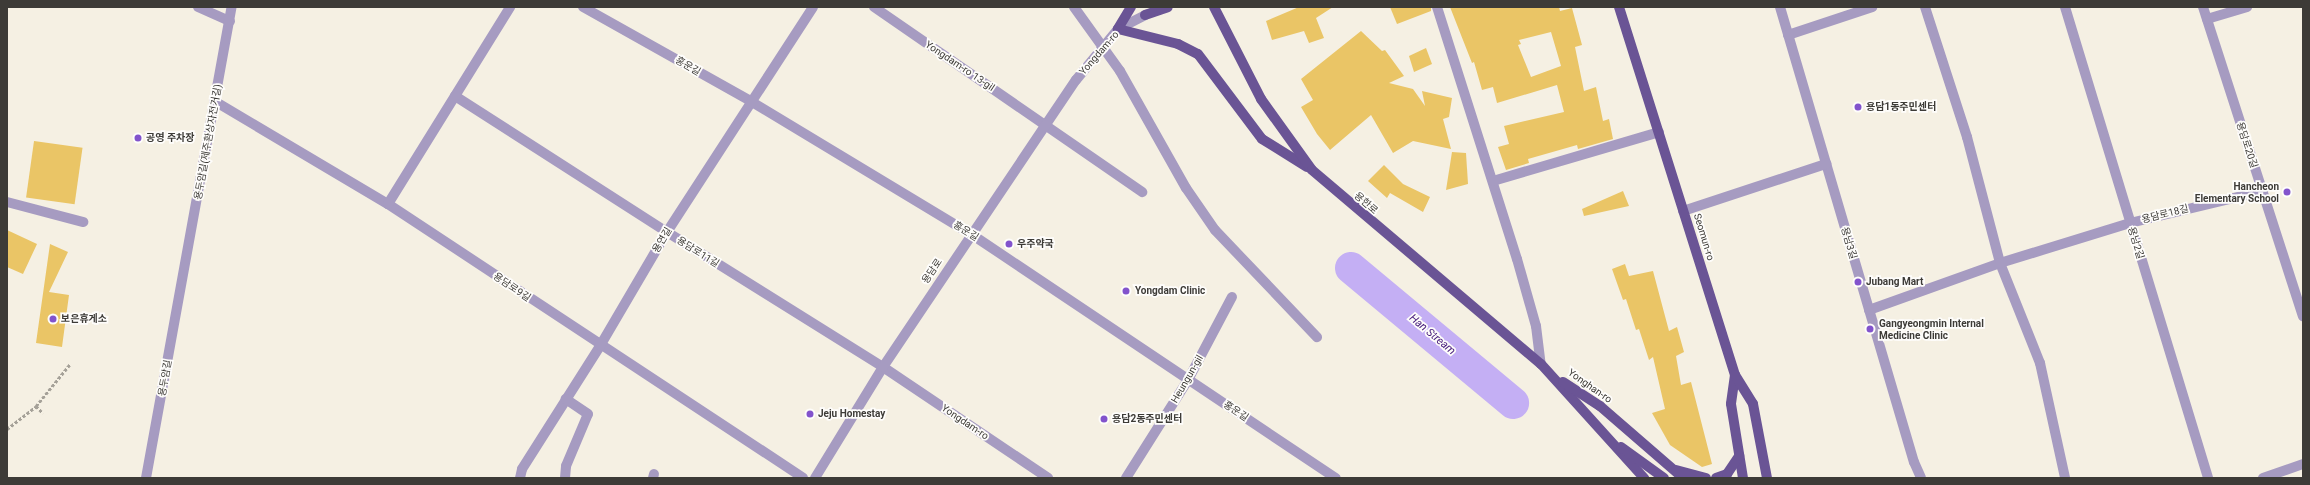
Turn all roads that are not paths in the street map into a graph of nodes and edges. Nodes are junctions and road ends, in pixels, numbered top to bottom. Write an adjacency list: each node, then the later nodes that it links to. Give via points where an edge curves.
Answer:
1 (198, 7): 21 (street)
2 (232, 7): 21 (street, 용두암길(제주환상자전거길))
3 (510, 7): 25 (street)
4 (583, 7): 27 (street, 홍운길)
5 (812, 7): 27 (street, 용연길)
6 (874, 7): 28 (street, Yongdam-ro 13-gil)
7 (1074, 7): 24 (street)
8 (1168, 7): 19 (main road)
9 (1214, 7): 31 (main road, 용한로, via 1261,99)
10 (1437, 7): 32 (street)
11 (1619, 7): 29 (main road, Seomun-ro)
12 (1780, 7): 23 (street, 용남3길)
13 (1872, 7): 23 (street)
14 (1925, 7): 42 (street, via 1967,137)
15 (2065, 7): 39 (street, 용남2길)
16 (2203, 7): 20 (street, 용담로20길)
17 (2247, 7): 20 (street)
18 (1128, 8): 19 (street); 22 (main road)
19 (1145, 15): 22 (street, Yongdam-ro)
20 (2207, 19): 33 (street, 용담로20길)
21 (230, 21): 26 (street, 용두암길(제주환상자전거길))
22 (1118, 29): 24 (street, Yongdam-ro); 31 (main road, via 1178,44 1198,54 1262,139)
23 (1788, 35): 30 (street, 용남3길)
24 (1103, 48): 28 (street, Yongdam-ro, via 1076,80); 47 (street, via 1120,71 1186,188 1215,230)
25 (455, 96): 36 (street); 40 (street, 용담로11길)
26 (216, 102): 36 (street, 용담로9길); 43 (street, 용두암길(제주환상자전거길))
27 (752, 102): 40 (street, 용연길); 41 (street, 홍운길)
28 (1047, 125): 34 (street); 41 (street, 용담로)
29 (1659, 132): 32 (street); 37 (main road, Seomun-ro)
30 (1826, 164): 37 (street); 45 (street, 용남3길)
31 (1311, 169): 49 (main road, 용한로, via 1353,208)
32 (1493, 181): 49 (street, via 1536,326)
33 (2262, 191): 39 (street, 용담로18길); 46 (street, 용담로20길)
34 (1142, 192)
35 (7, 202): 38 (street)
36 (388, 204): 48 (street, 용담로9길)
37 (1683, 211): 52 (main road, Seomun-ro)
38 (83, 222)
39 (2130, 223): 42 (street, 용담로18길); 75 (street, 용남2길)
40 (667, 232): 48 (street, 용연길); 50 (street, 용담로11길)
41 (971, 234): 50 (street, 용담로); 53 (street, 홍운길)
42 (2000, 263): 45 (street, 용담로18길); 74 (street, via 2040,363)
43 (183, 278): 59 (street, 용두암길)
44 (1232, 297): 53 (street, Heungun-gil)
45 (1869, 310): 73 (street, 용남3길)
46 (2303, 316)
47 (1317, 337)
48 (600, 346): 54 (street, 용연길); 62 (street, 용담로9길)
49 (1541, 364): 51 (main road, 용한로)
50 (883, 367): 63 (street, 용담로); 64 (street, Yongdam-ro)
51 (1552, 375): 55 (main road, Yonghan-ro); 58 (main road, Yonghan-ro, via 1600,406)
52 (1735, 375): 56 (main road, Seomun-ro, via 1731,404); 72 (main road, via 1753,404)
53 (1188, 380): 65 (street, Heungun-gil); 66 (street, 홍운길)
54 (566, 399): 60 (street, 용연길, via 522,469); 61 (street, via 588,414 566,466)
55 (1609, 439): 67 (main road, Yonghan-ro); 68 (main road)
56 (1739, 456): 70 (main road, via 1727,474); 71 (main road, Seomun-ro)
57 (2303, 464): 76 (street)
58 (1679, 475): 69 (main road)
59 (146, 478)
60 (520, 478)
61 (565, 478)
62 (803, 478)
63 (814, 478)
64 (1048, 478)
65 (1126, 478)
66 (1336, 478)
67 (1644, 478)
68 (1664, 478)
69 (1706, 478)
70 (1716, 478)
71 (1743, 478)
72 (1766, 478)
73 (1920, 478)
74 (2065, 478)
75 (2208, 478)
76 (2263, 478)

